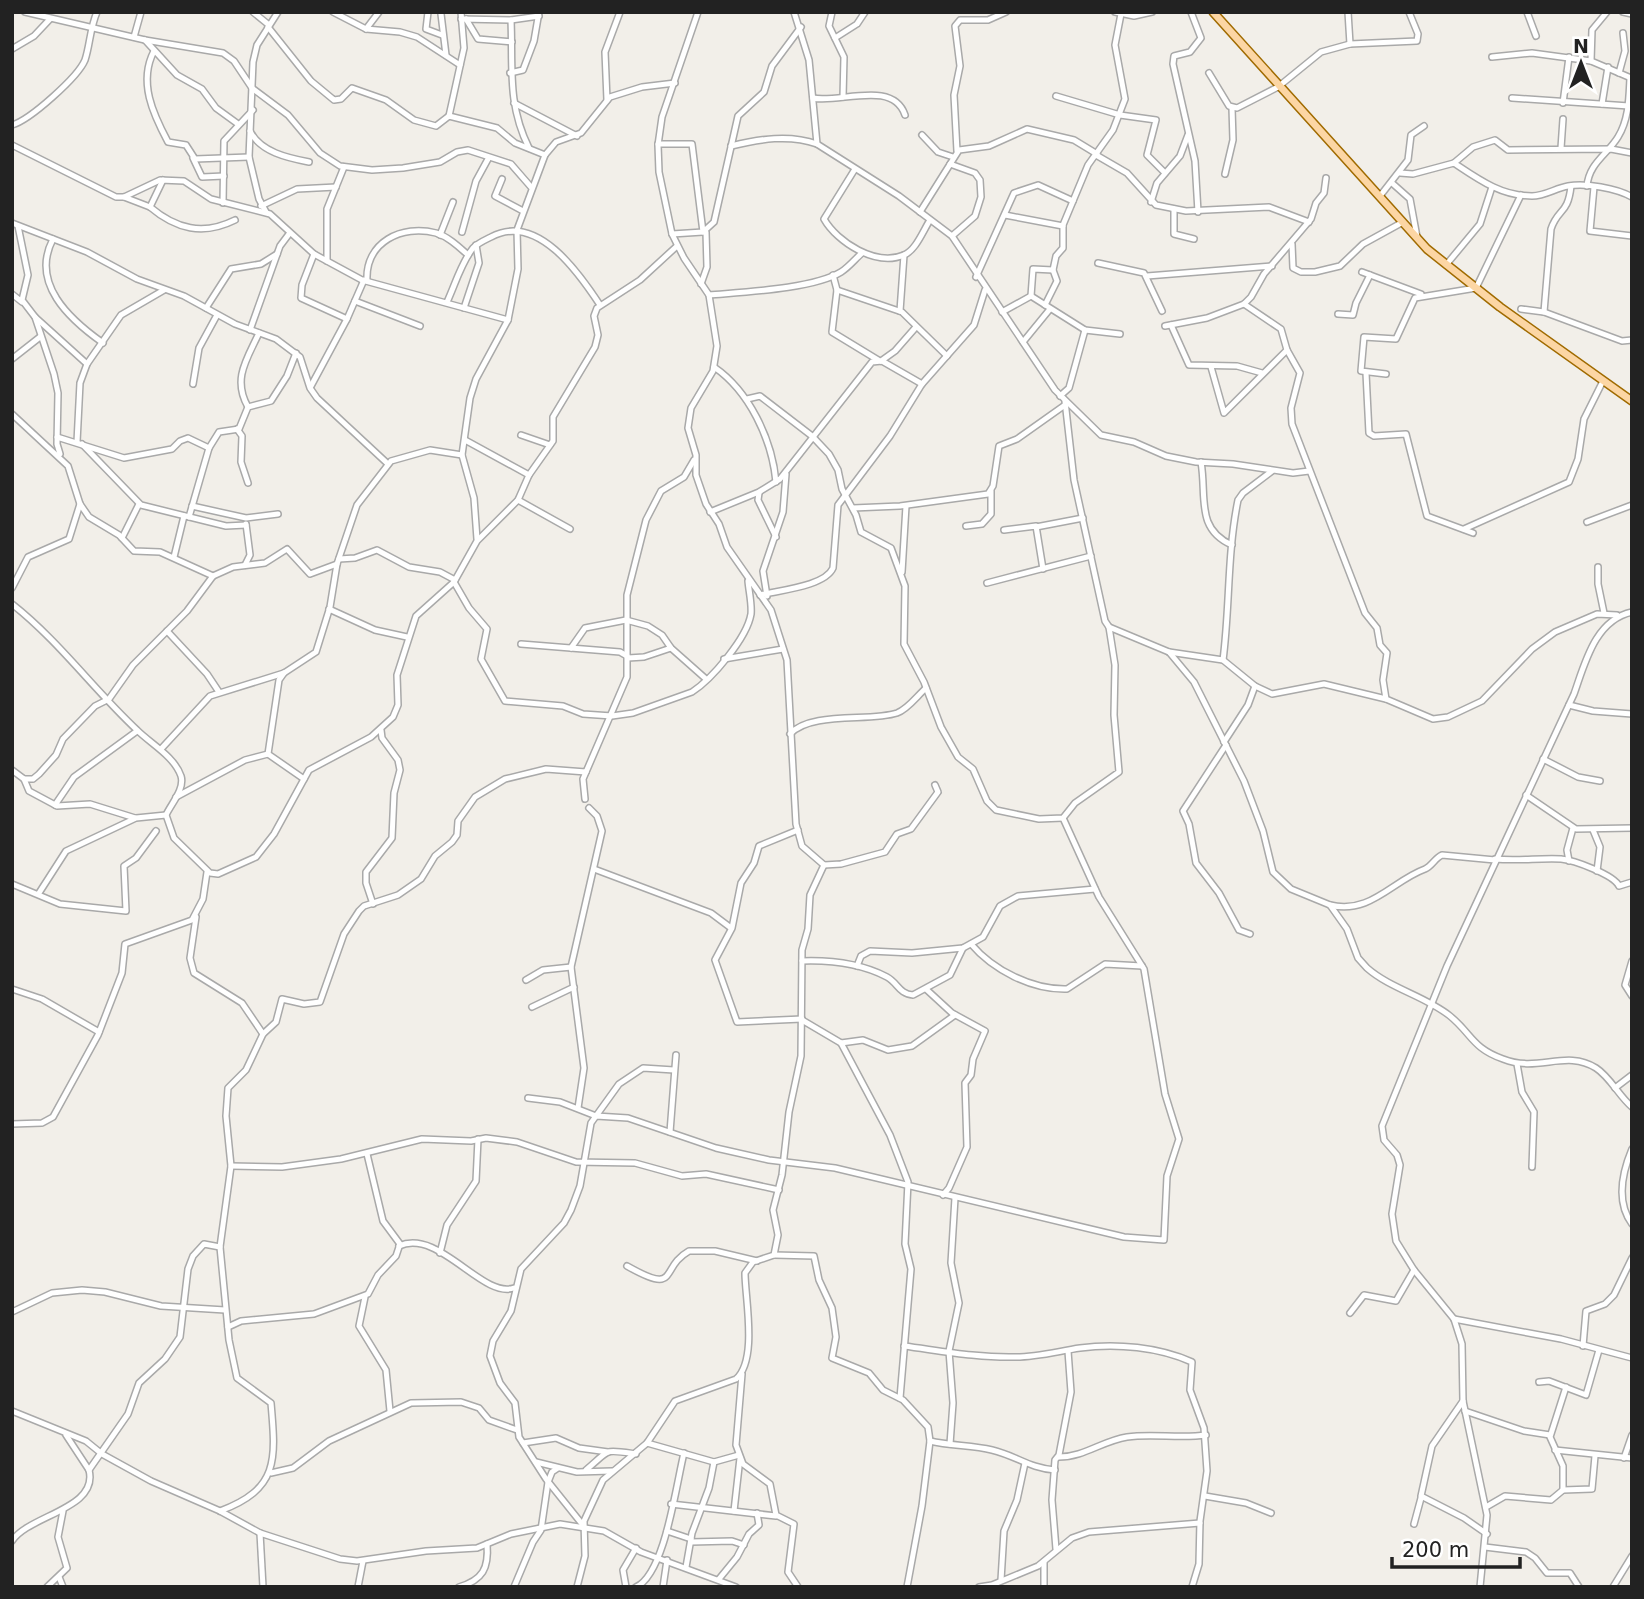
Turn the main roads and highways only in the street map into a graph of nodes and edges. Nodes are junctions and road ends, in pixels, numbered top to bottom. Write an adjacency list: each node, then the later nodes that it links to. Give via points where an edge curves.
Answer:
1 (1213, 12): 2 (main road, via 1446,265)
2 (1632, 401)

